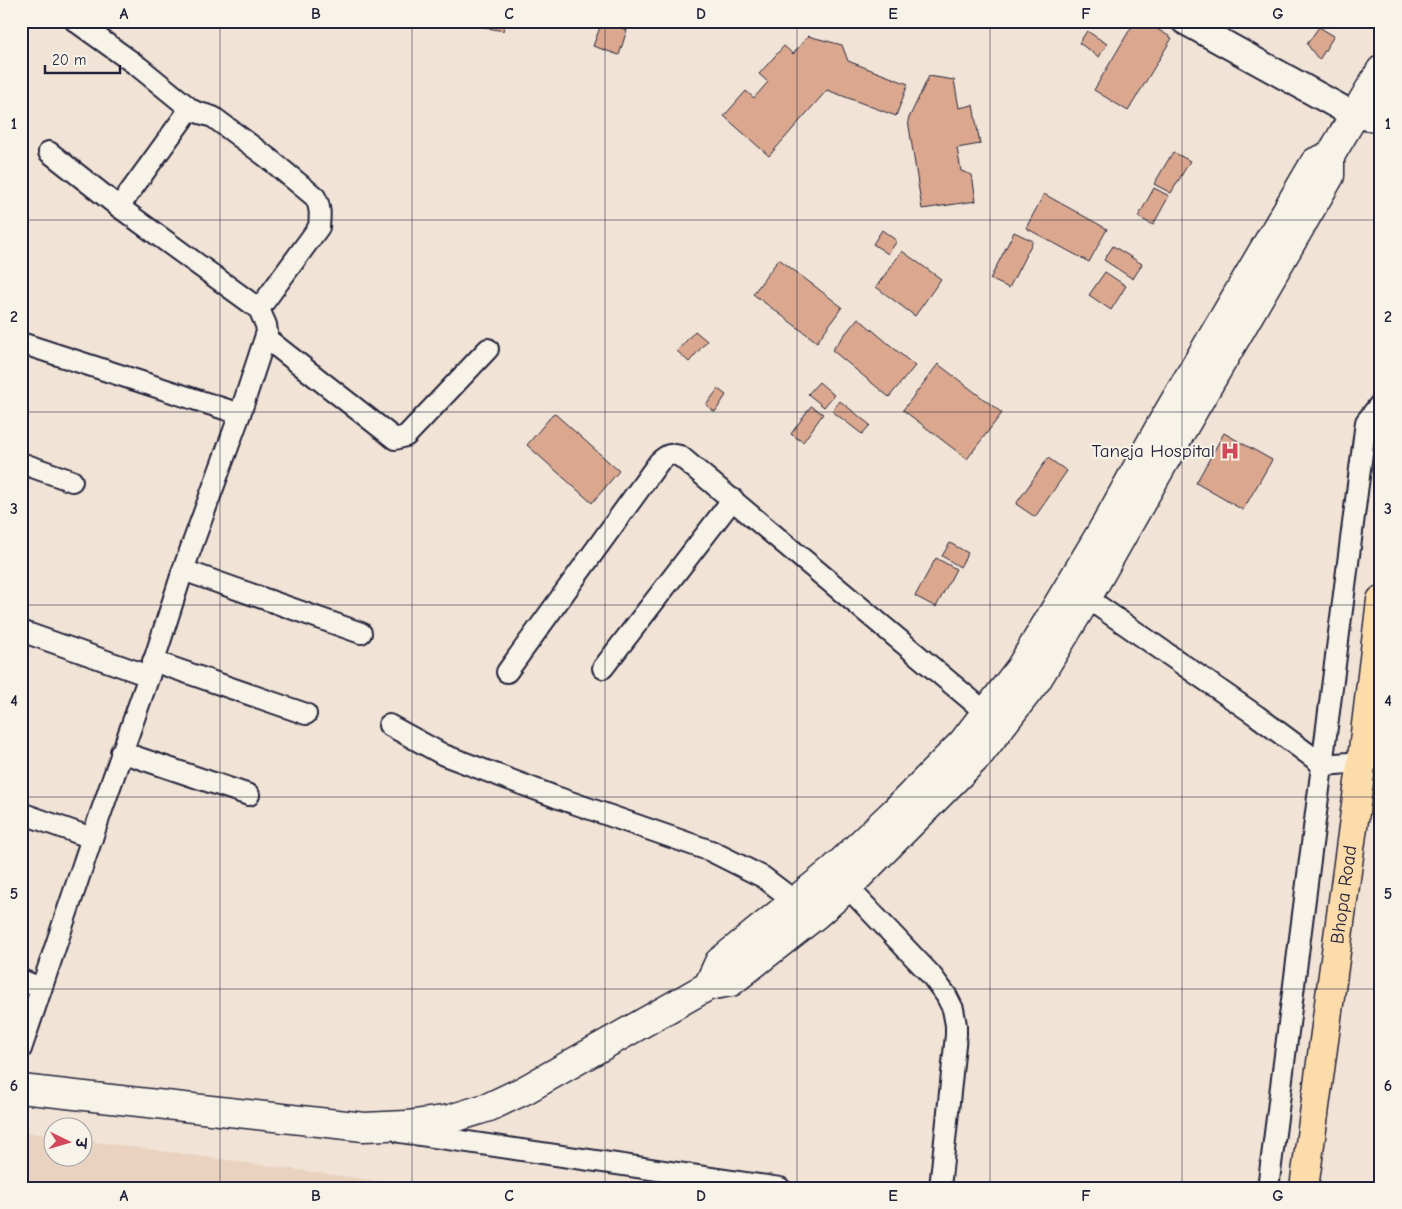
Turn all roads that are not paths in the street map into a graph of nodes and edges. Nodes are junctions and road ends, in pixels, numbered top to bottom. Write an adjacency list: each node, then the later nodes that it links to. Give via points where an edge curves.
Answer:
1 (75, 21): 4 (street)
2 (1184, 21): 5 (street)
3 (1381, 70): 5 (main road)
4 (193, 111): 9 (street, via 188,113); 10 (street, via 213,117 268,158 315,197 319,204 319,227)
5 (1354, 115): 6 (street); 8 (main road)
6 (1381, 120)
7 (49, 152): 9 (street)
8 (1330, 156): 20 (main road, via 1330,176); 28 (main road, via 1315,162 1020,668)
9 (119, 207): 10 (street)
10 (259, 309): 11 (street, via 266,325)
11 (266, 338): 13 (street, via 395,439 406,436); 15 (street)
12 (21, 343): 15 (street)
13 (488, 348)
14 (1381, 403): 32 (street, via 1366,422)
15 (240, 414): 19 (street)
16 (21, 463): 17 (street)
17 (72, 481)
18 (732, 499): 25 (street); 26 (street, via 680,456 668,454); 28 (street)
19 (183, 570): 23 (street); 24 (street)
20 (1087, 598): 28 (main road, via 1037,680); 32 (street)
21 (1381, 600): 31 (main road, Bhopa Road)
22 (21, 631): 24 (street)
23 (361, 633)
24 (151, 668): 27 (street); 30 (street)
25 (603, 668)
26 (507, 672)
27 (306, 714)
28 (994, 719): 36 (main road, via 963,742 893,813)
29 (389, 725): 37 (street, via 458,760 711,851 763,877)
30 (122, 752): 33 (street); 35 (street)
31 (1371, 760): 32 (street); 46 (main road, Bhopa Road)
32 (1323, 765): 45 (street)
33 (249, 795)
34 (21, 813): 35 (street)
35 (92, 838): 39 (street)
36 (840, 879): 37 (main road); 44 (street, via 930,975 953,1009 956,1035)
37 (805, 909): 42 (main road, via 719,962 708,986 525,1090 489,1107 450,1119)
38 (21, 980): 39 (street)
39 (41, 988): 40 (street)
40 (21, 1049)
41 (21, 1089): 42 (main road)
42 (364, 1127): 43 (street)
43 (780, 1188)
44 (940, 1188)
45 (1268, 1188)
46 (1304, 1188)

